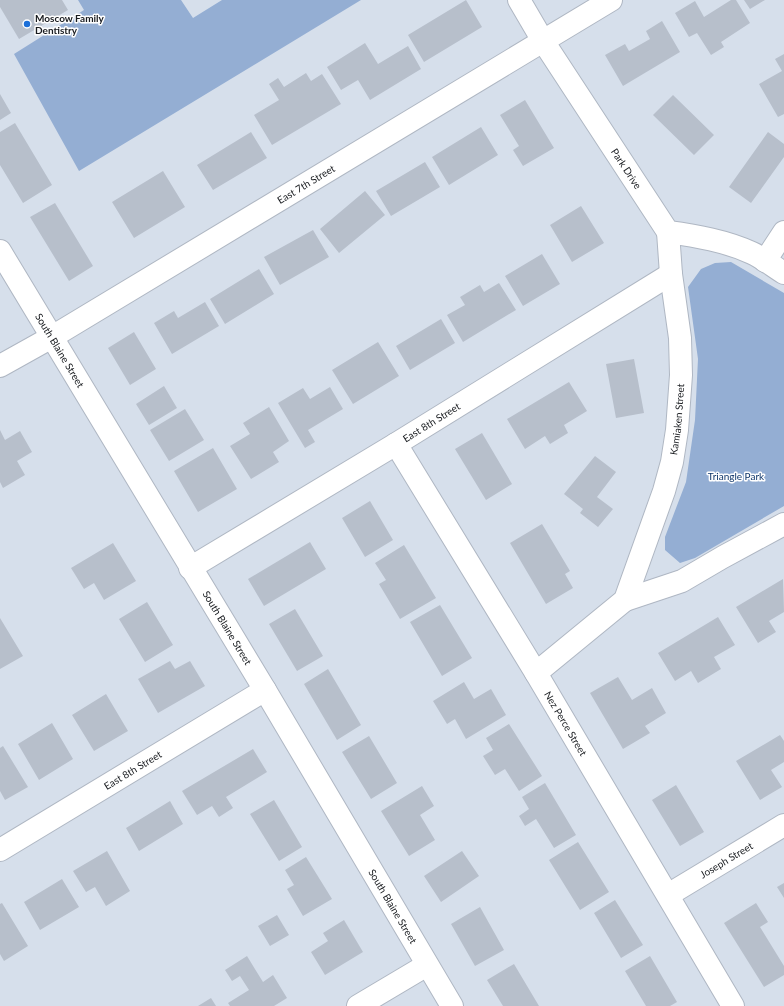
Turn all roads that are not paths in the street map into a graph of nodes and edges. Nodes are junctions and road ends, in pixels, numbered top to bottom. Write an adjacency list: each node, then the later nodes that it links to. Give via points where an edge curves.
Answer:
1 (519, 0): 3 (street, Park Drive)
2 (611, 0): 3 (street, East 7th Street)
3 (543, 41): 4 (street, Park Drive); 10 (street, East 7th Street)
4 (668, 232): 7 (street, via 720,242); 9 (street, Kamiaken Street)
5 (784, 232): 7 (street)
6 (0, 252): 10 (street, South Blaine Street)
7 (765, 261): 8 (street)
8 (784, 273)
9 (671, 274): 12 (street, East 8th Street); 15 (street, Kamiaken Street, via 680,338 681,375 677,430 664,491)
10 (52, 336): 11 (street, East 7th Street); 14 (street, South Blaine Street)
11 (0, 366)
12 (396, 444): 14 (street, East 8th Street); 16 (street, Nez Perce Street)
13 (784, 524): 15 (street, via 682,581)
14 (190, 568): 17 (street, South Blaine Street)
15 (625, 600): 16 (street)
16 (536, 673): 20 (street, Nez Perce Street)
17 (265, 690): 19 (street, East 8th Street); 21 (street, South Blaine Street)
18 (784, 825): 20 (street, Joseph Street)
19 (0, 850)
20 (668, 895): 22 (street, Nez Perce Street)
21 (427, 965): 23 (street); 24 (street, South Blaine Street)
22 (731, 1005)
23 (358, 1006)
24 (452, 1006)

